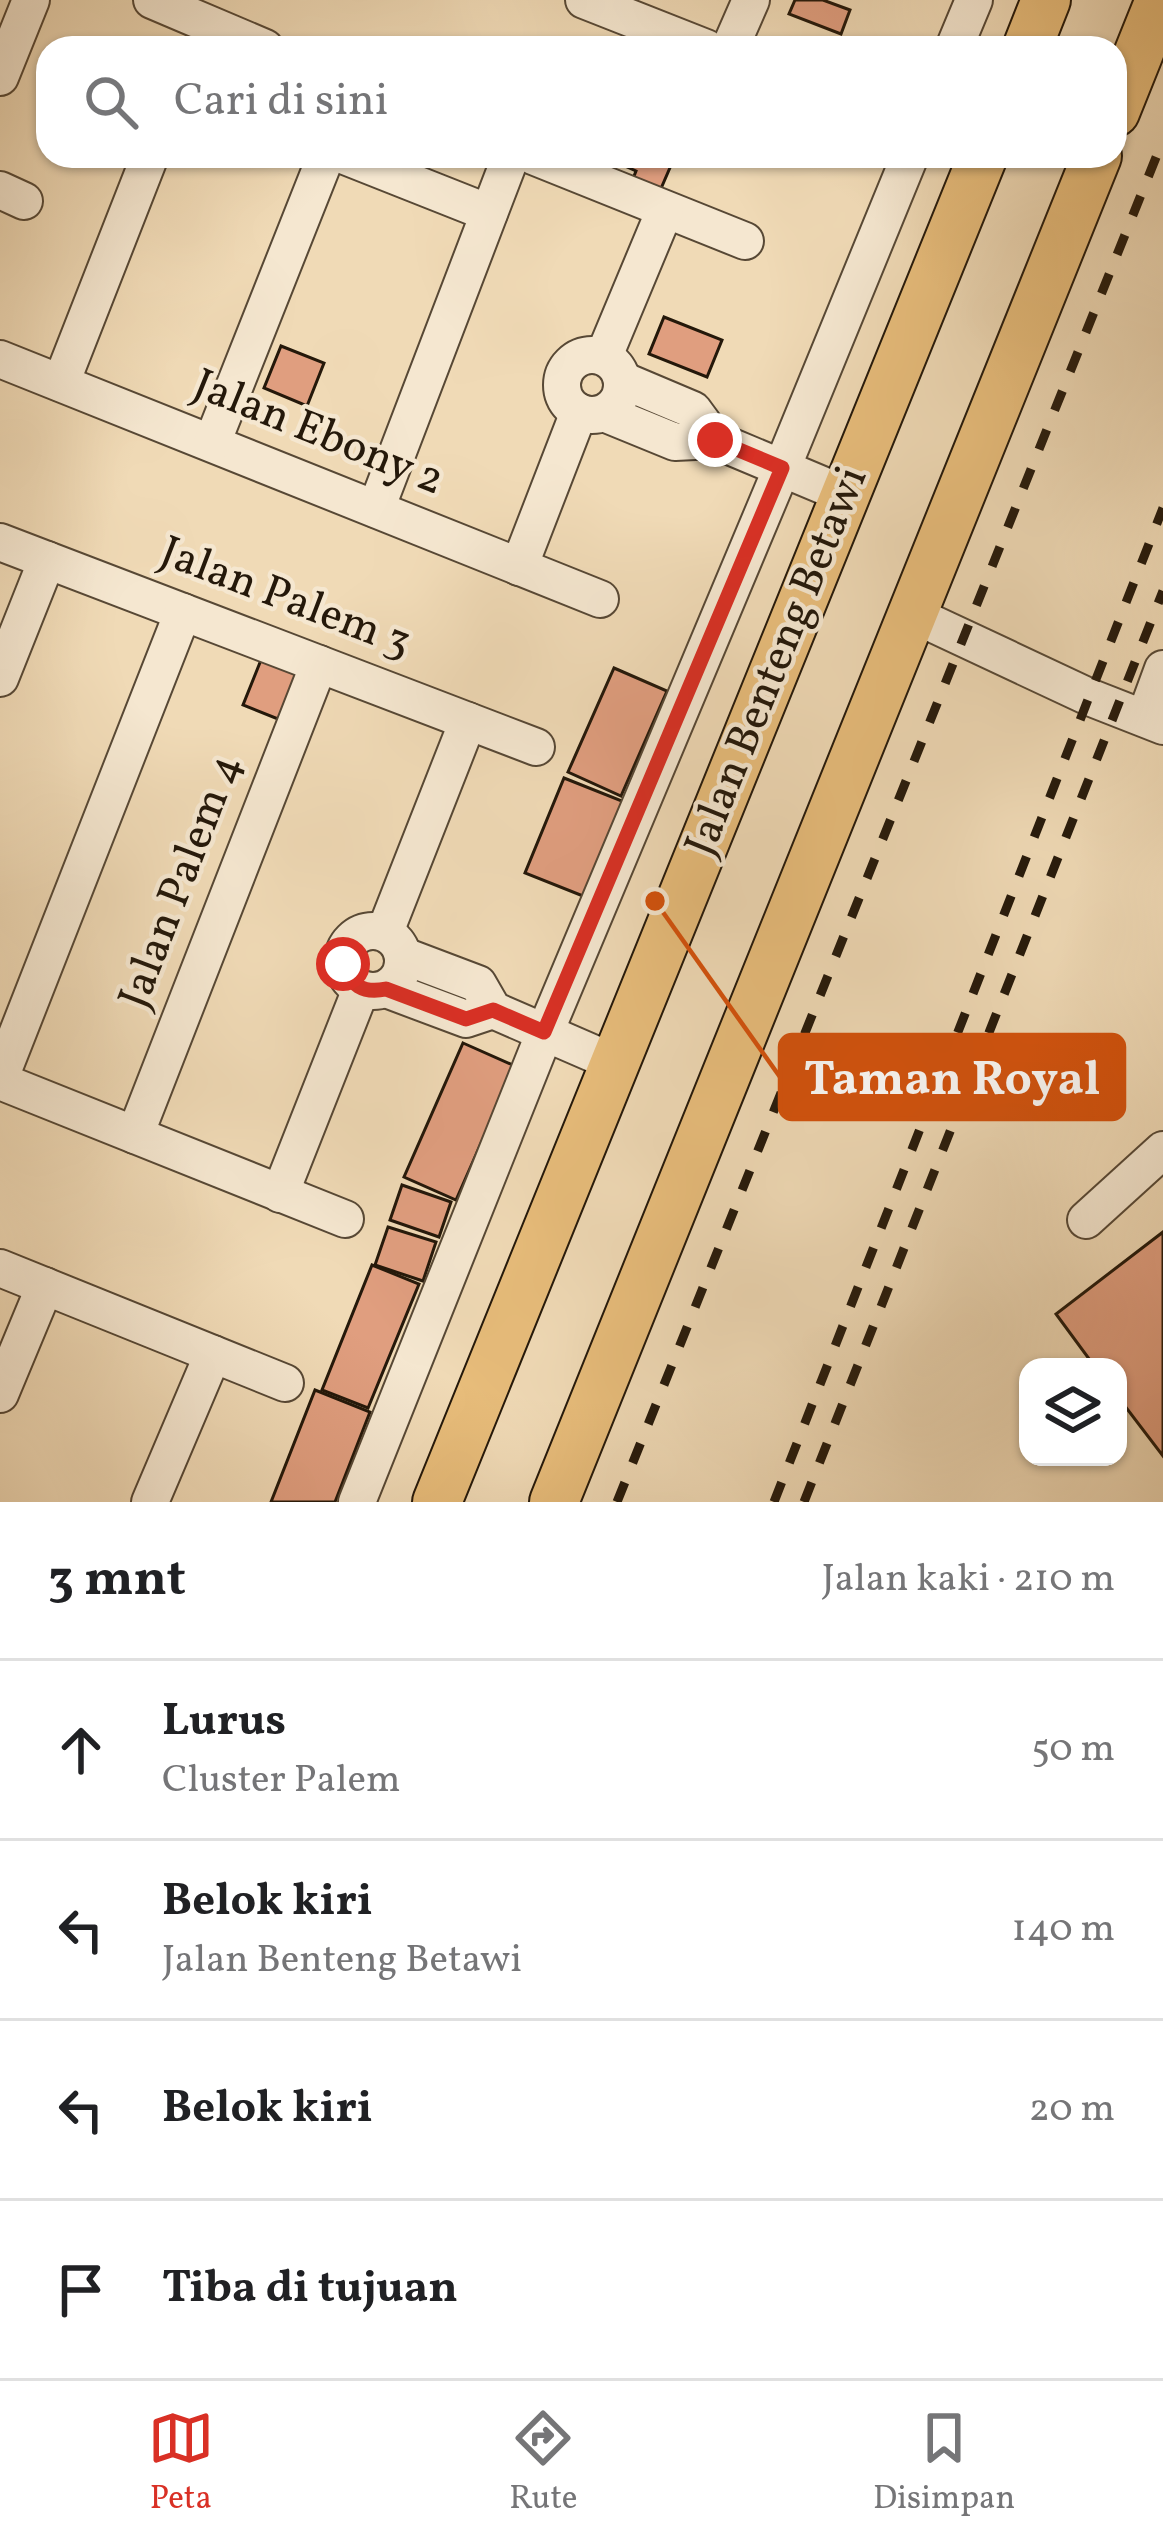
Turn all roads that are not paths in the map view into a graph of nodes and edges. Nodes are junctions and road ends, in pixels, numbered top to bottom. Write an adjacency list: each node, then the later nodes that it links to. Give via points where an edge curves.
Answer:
1 (31, 0): 13 (street)
2 (152, 0): 8 (street)
3 (584, 0): 9 (street)
4 (751, 0): 10 (street)
5 (974, 0): 11 (street)
6 (1046, 0): 12 (main road)
7 (1160, 0): 14 (main road)
8 (197, 35)
9 (676, 36)
10 (735, 36)
11 (959, 36)
12 (1032, 36)
13 (0, 76)
14 (1127, 82)
15 (145, 168): 28 (street)
16 (321, 168): 31 (street)
17 (375, 168): 24 (street)
18 (506, 168): 24 (street)
19 (561, 168): 23 (street)
20 (905, 168): 32 (street, Jalan Benteng Betawi)
21 (978, 168): 33 (main road, Jalan Benteng Betawi)
22 (1092, 168): 40 (main road)
23 (664, 210): 25 (street); 27 (street)
24 (489, 213): 34 (street)
25 (745, 241)
26 (0, 359): 28 (street, Jalan Ebony 2)
27 (613, 368): 29 (street, via 621,393 614,405); 29 (street, via 588,354 563,372 567,403); 30 (street, via 693,410)
28 (62, 383): 31 (street, Jalan Ebony 2)
29 (591, 412): 30 (street, via 676,442); 37 (street)
30 (715, 440): 32 (street)
31 (212, 443): 34 (street, Jalan Ebony 2)
32 (782, 468): 33 (street); 50 (street, Jalan Benteng Betawi)
33 (846, 495): 51 (main road, Jalan Benteng Betawi)
34 (376, 508): 37 (street, Jalan Ebony 2)
35 (0, 542): 36 (street, Jalan Palem 3)
36 (47, 560): 39 (street, Jalan Palem 3); 43 (street)
37 (519, 567): 38 (street, Jalan Ebony 2)
38 (600, 599)
39 (183, 612): 41 (street, Jalan Palem 3); 52 (street)
40 (912, 614): 45 (street); 66 (main road)
41 (319, 664): 44 (street, Jalan Palem 3); 53 (street, Jalan Palem 4)
42 (1163, 669): 45 (street)
43 (0, 679)
44 (468, 721): 46 (street, Jalan Palem 3); 47 (street)
45 (1154, 722)
46 (536, 747)
47 (395, 944): 48 (street, via 403,970); 48 (street, via 370,930 345,948 349,979); 49 (street, via 478,984)
48 (373, 989): 49 (street, via 466,1019); 55 (street)
49 (493, 1010): 50 (street)
50 (544, 1032): 51 (street); 64 (street, Jalan Benteng Betawi)
51 (615, 1063): 65 (main road, Jalan Benteng Betawi)
52 (0, 1080): 53 (street)
53 (135, 1135): 55 (street)
54 (1163, 1150): 57 (street)
55 (280, 1193): 56 (street)
56 (345, 1219)
57 (1086, 1220)
58 (0, 1268): 59 (street)
59 (45, 1286): 60 (street); 62 (street)
60 (213, 1354): 61 (street); 63 (street)
61 (285, 1383)
62 (0, 1394)
63 (150, 1502)
64 (357, 1502)
65 (437, 1502)
66 (554, 1502)

